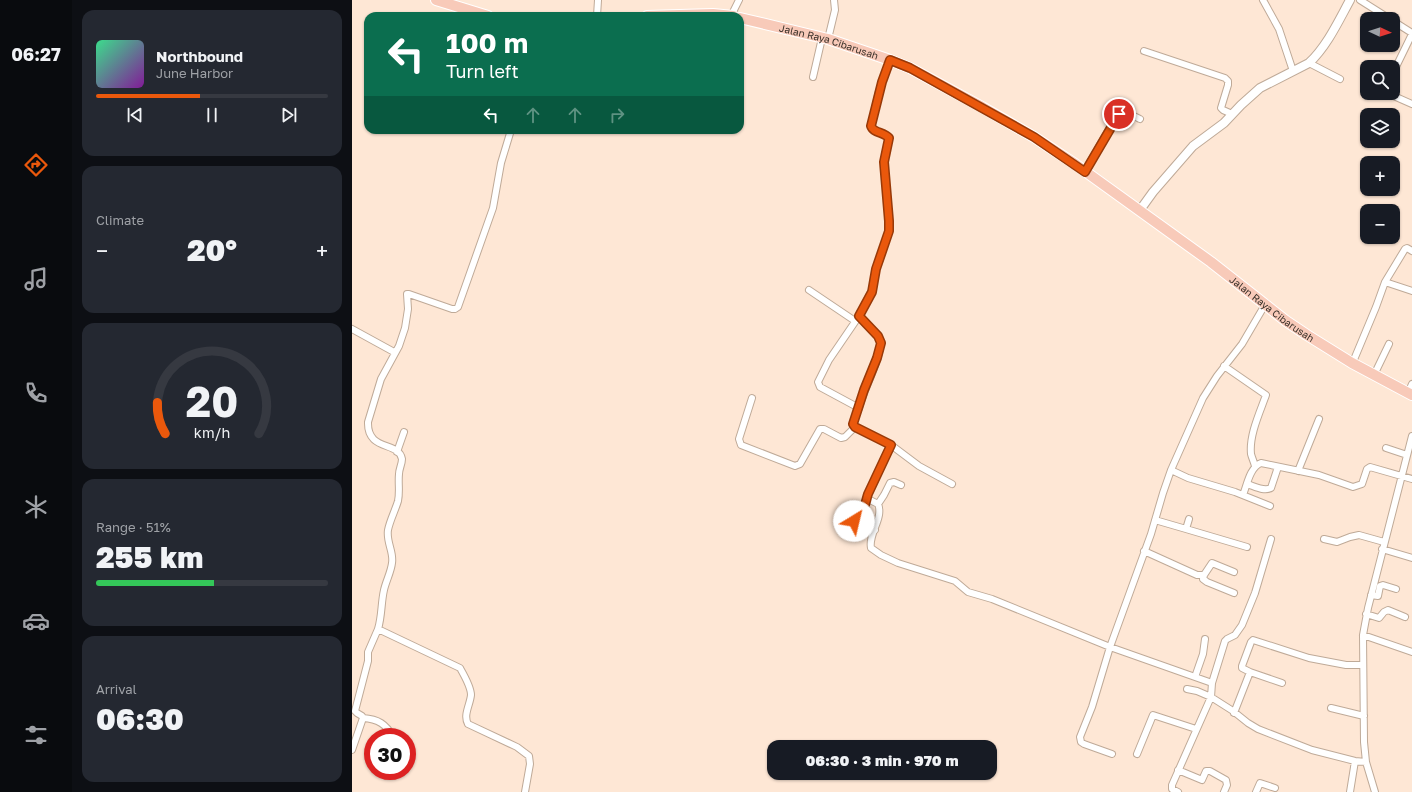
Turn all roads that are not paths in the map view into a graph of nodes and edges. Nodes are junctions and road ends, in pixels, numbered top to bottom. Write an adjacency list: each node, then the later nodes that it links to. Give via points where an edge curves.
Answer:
1 (437, 0): 8 (main road)
2 (598, 0): 9 (street)
3 (739, 0): 10 (street)
4 (834, 0): 15 (street, via 835,10)
5 (1263, 0): 20 (street, via 1279,29)
6 (1349, 0): 19 (street, via 1323,48)
7 (1360, 0): 11 (street)
8 (475, 12)
9 (597, 12)
10 (734, 12)
11 (1379, 12)
12 (744, 19): 15 (main road, Jalan Raya Cibarusah)
13 (1400, 26): 14 (street)
14 (1412, 34): 18 (street)
15 (825, 39): 17 (main road, Jalan Raya Cibarusah); 21 (street)
16 (1144, 51): 25 (street, via 1225,78 1228,85 1221,108)
17 (890, 60): 28 (main road, Jalan Raya Cibarusah, via 910,68 1034,137); 35 (street, via 871,126 889,138 884,162 889,231 876,269 872,292)
18 (1399, 60)
19 (1309, 63): 20 (street); 22 (street)
20 (1293, 71): 25 (street, via 1260,88)
21 (814, 76)
22 (1340, 79)
23 (1400, 99): 24 (street)
24 (1412, 104)
25 (1232, 114): 29 (street, via 1193,146)
26 (1140, 119): 28 (street, via 1126,113 1117,115)
27 (510, 134): 38 (street, via 501,163 493,208 458,306 452,309 407,294 407,320 399,346)
28 (1085, 172): 29 (main road, Jalan Raya Cibarusah)
29 (1140, 210): 34 (main road, Jalan Raya Cibarusah)
30 (1412, 250): 31 (street, via 1404,250)
31 (1385, 282): 33 (street); 39 (street)
32 (809, 290): 35 (street)
33 (1412, 291)
34 (1266, 304): 39 (main road, Jalan Raya Cibarusah, via 1307,334); 40 (street, via 1242,344); 42 (main road, Jalan Raya Cibarusah, via 1307,336 1352,363)
35 (857, 319): 44 (street, via 878,336 881,343); 44 (street, via 829,360 818,383 820,387)
36 (352, 330): 38 (street)
37 (1389, 344): 41 (street)
38 (394, 352): 51 (street, via 381,379 368,428 372,439)
39 (1353, 362): 41 (main road, Jalan Raya Cibarusah)
40 (1224, 366): 53 (street, via 1266,395 1252,439 1251,454); 55 (street, via 1203,398)
41 (1376, 373): 42 (main road, Jalan Raya Cibarusah)
42 (1411, 391)
43 (752, 398): 46 (street, via 739,439 741,445 795,466 800,464 820,429 843,438)
44 (859, 408): 46 (street, via 853,424)
45 (1319, 419): 56 (street)
46 (855, 427): 49 (street)
47 (404, 432): 51 (street)
48 (1412, 436): 52 (street)
49 (891, 445): 59 (street, via 919,466); 63 (street)
50 (1386, 448): 52 (street)
51 (397, 452): 84 (street, via 402,460 398,475 399,495 387,537 392,563 384,590)
52 (1407, 455): 57 (street)
53 (1255, 466): 54 (street, via 1265,463); 60 (street)
54 (1278, 467): 56 (street); 60 (street, via 1271,488 1265,490)
55 (1171, 470): 62 (street); 67 (street)
56 (1298, 471): 57 (street, via 1354,487 1362,484 1370,467)
57 (1401, 476): 58 (street); 72 (street)
58 (1412, 479)
59 (952, 484)
60 (1247, 484): 62 (street)
61 (901, 485): 64 (street, via 890,483)
62 (1243, 495): 65 (street)
63 (867, 499): 64 (street); 69 (street, via 862,513 855,517 854,521)
64 (878, 504): 69 (street)
65 (1270, 506)
66 (1189, 519): 68 (street)
67 (1155, 520): 68 (street); 75 (street)
68 (1186, 529): 73 (street)
69 (875, 530): 87 (street, via 870,546 881,555 955,581 968,592 992,599)
70 (1324, 538): 72 (street, via 1337,542 1359,535)
71 (1271, 539): 92 (street, via 1255,593 1242,624 1235,635 1225,641)
72 (1384, 542): 74 (street)
73 (1247, 547)
74 (1382, 549): 76 (street); 81 (street)
75 (1144, 551): 78 (street, via 1197,575); 87 (street)
76 (1412, 558)
77 (1234, 572): 78 (street, via 1212,563)
78 (1204, 575): 80 (street, via 1203,580)
79 (1396, 589): 81 (street, via 1383,585 1380,586 1378,596)
80 (1234, 593)
81 (1371, 595): 82 (street)
82 (1366, 614): 83 (street, via 1380,618 1388,610); 85 (street)
83 (1405, 616)
84 (378, 629): 96 (street, via 368,652 368,661); 111 (street, via 460,668 470,694 466,718 468,724 517,747 529,756)
85 (1363, 635): 88 (street); 89 (street)
86 (1205, 639): 91 (street)
87 (1110, 647): 91 (street); 104 (street, via 1080,738 1084,744)
88 (1412, 652)
89 (1363, 665): 90 (street, via 1346,665 1309,658 1253,640 1242,666); 99 (street)
90 (1250, 672): 93 (street); 98 (street)
91 (1195, 677): 92 (street)
92 (1212, 683): 95 (street)
93 (1282, 683)
94 (1187, 689): 95 (street)
95 (1211, 697): 98 (street); 102 (street)
96 (354, 707): 100 (street)
97 (1331, 708): 99 (street)
98 (1234, 713): 106 (street, via 1258,729 1312,750)
99 (1364, 716): 107 (street)
100 (363, 718): 101 (street, via 378,721); 103 (street)
101 (387, 728)
102 (1196, 729): 105 (street, via 1153,715); 108 (street)
103 (352, 750)
104 (1112, 754)
105 (1136, 754)
106 (1355, 761): 107 (street); 114 (street)
107 (1366, 762): 115 (street)
108 (1178, 770): 110 (street, via 1172,785); 112 (street, via 1201,780 1206,771 1210,771 1226,780)
109 (1275, 788): 113 (street, via 1260,783)
110 (1174, 791)
111 (525, 792)
112 (1224, 792)
113 (1256, 792)
114 (1350, 792)
115 (1375, 792)

